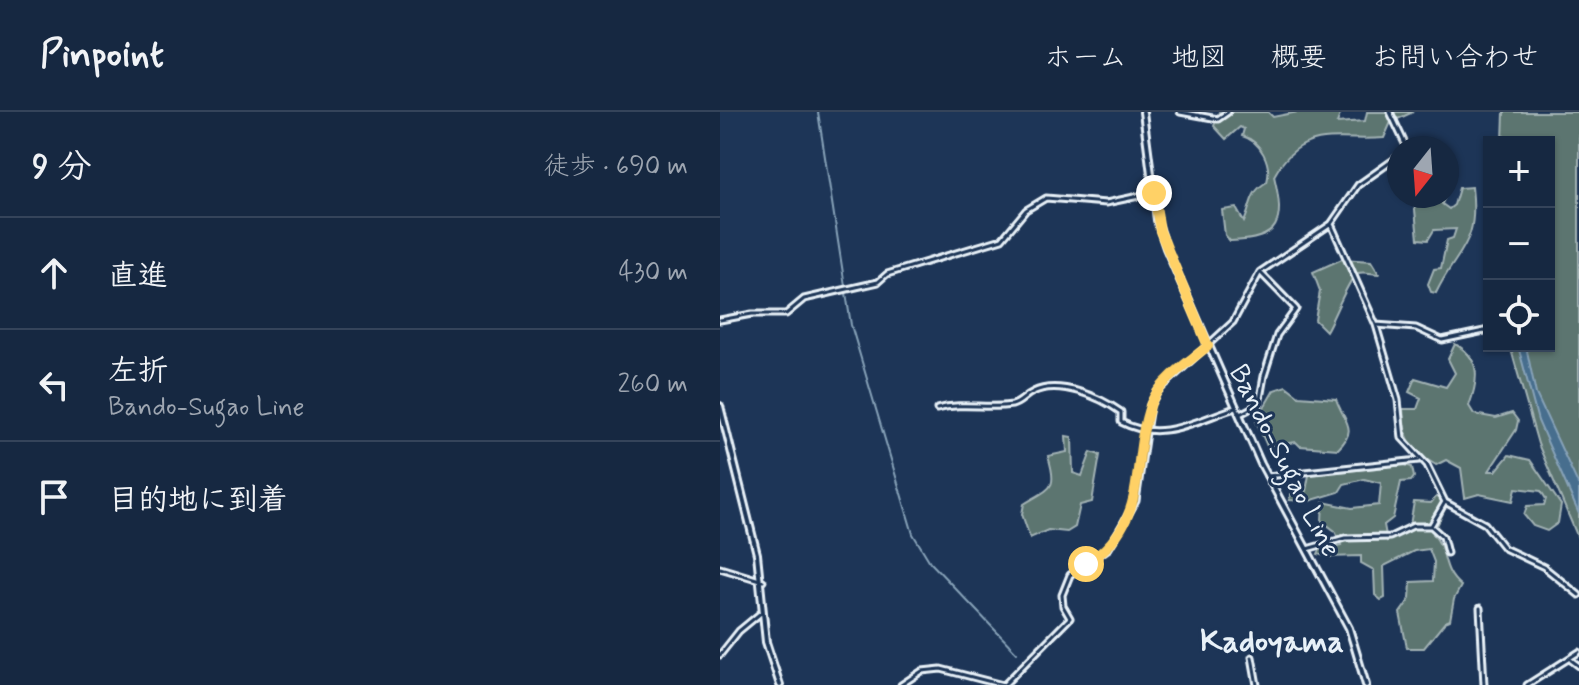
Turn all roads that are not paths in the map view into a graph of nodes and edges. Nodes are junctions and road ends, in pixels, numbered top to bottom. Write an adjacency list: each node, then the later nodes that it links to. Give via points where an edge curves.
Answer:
1 (1143, 112): 7 (main road, Bando-Sugao Line)
2 (1180, 112): 3 (street, via 1218,119)
3 (1228, 112)
4 (1390, 112): 5 (street)
5 (1403, 136)
6 (1387, 164): 8 (street, via 1358,185)
7 (1154, 193): 10 (street, via 1106,203 1046,198 1026,210 1002,239 887,274 878,282 804,299 786,314); 13 (main road, Bando-Sugao Line, via 1160,231)
8 (1331, 224): 9 (street); 11 (street)
9 (1260, 272): 13 (street, via 1241,313); 17 (street, via 1296,309 1277,335 1259,404)
10 (720, 320)
11 (1376, 325): 12 (street, via 1416,328 1442,340); 19 (street, via 1398,400 1402,438)
12 (1483, 331)
13 (1208, 346): 15 (main road, Bando-Sugao Line); 18 (street, via 1158,391)
14 (720, 406): 26 (main road)
15 (1235, 407): 17 (main road, Bando-Sugao Line); 18 (street)
16 (937, 409): 18 (street, via 1009,405 1033,392 1074,390 1110,404 1121,412 1121,422)
17 (1237, 415): 20 (main road, Bando-Sugao Line)
18 (1146, 433): 37 (street, via 1136,501 1109,548 1070,575 1062,595 1070,618)
19 (1420, 460): 20 (street); 21 (street, via 1433,474)
20 (1267, 476): 23 (main road, Bando-Sugao Line)
21 (1445, 502): 22 (street); 27 (street, via 1485,524 1504,548 1544,567)
22 (1431, 526): 23 (street); 24 (street, via 1443,537)
23 (1307, 549): 39 (main road, Bando-Sugao Line, via 1349,628)
24 (1447, 553)
25 (720, 568): 26 (street)
26 (763, 581): 29 (main road)
27 (1579, 595)
28 (1480, 608): 40 (street)
29 (763, 610): 31 (street); 35 (main road, via 766,642)
30 (1579, 652): 33 (street)
31 (720, 655)
32 (1252, 657): 38 (street)
33 (1571, 660): 34 (street); 41 (street)
34 (1579, 666)
35 (780, 685)
36 (901, 685): 37 (street, via 922,671 941,669)
37 (1004, 685)
38 (1257, 685)
39 (1366, 685)
40 (1484, 685)
41 (1527, 685)

